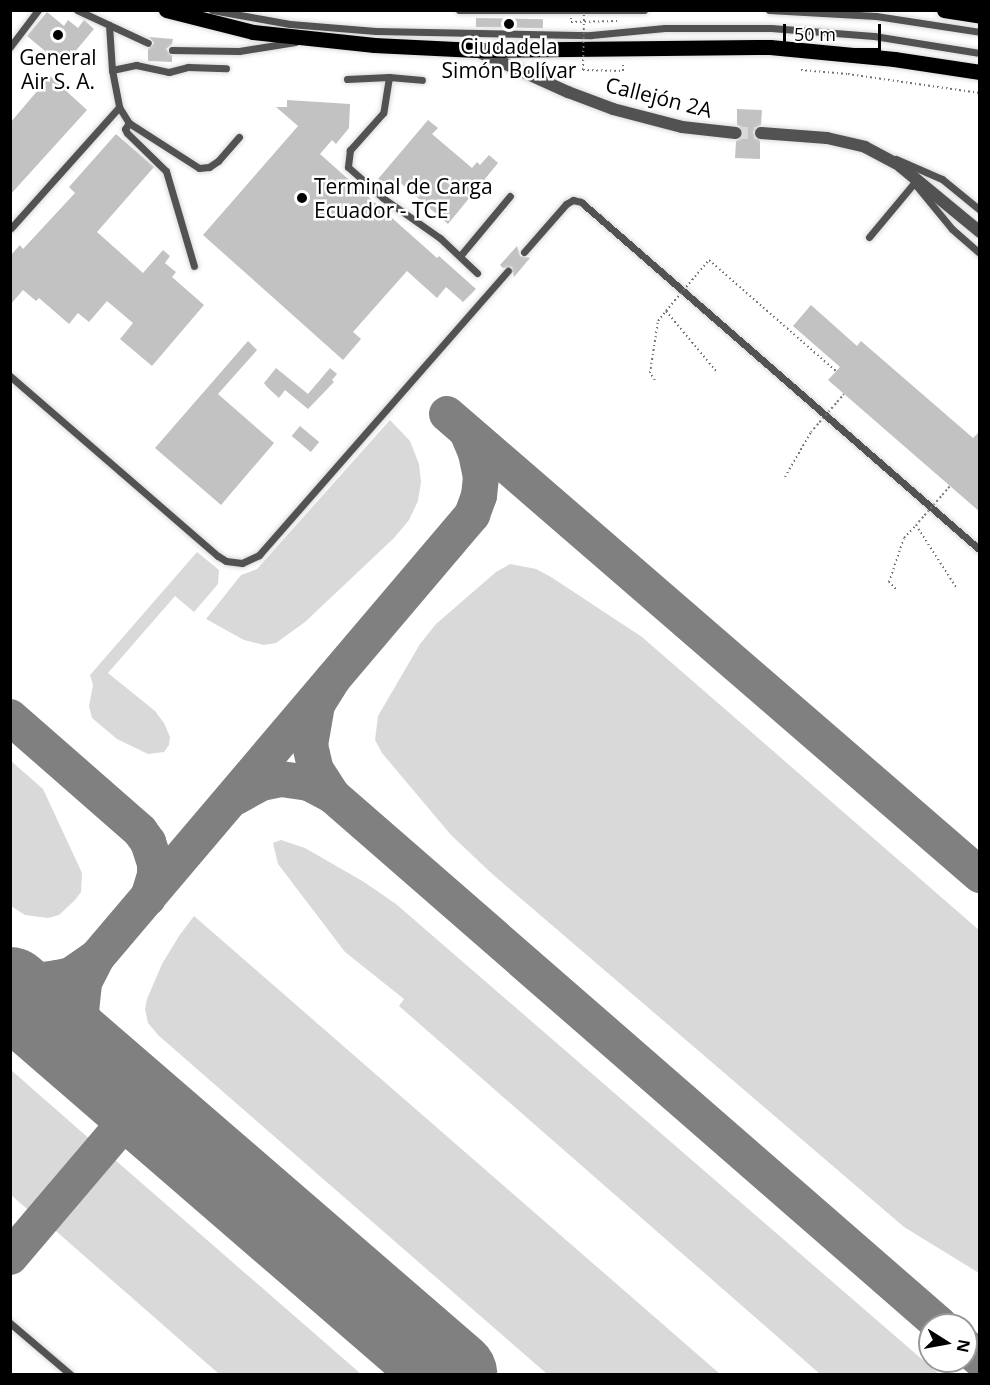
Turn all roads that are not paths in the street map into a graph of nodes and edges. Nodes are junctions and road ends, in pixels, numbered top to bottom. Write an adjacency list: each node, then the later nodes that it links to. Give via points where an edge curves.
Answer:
1 (38, 10): 15 (lane)
2 (77, 10): 11 (lane)
3 (166, 10): 13 (main road, via 253,32)
4 (212, 10): 18 (lane, via 290,24 376,31 591,35 665,28 771,28 874,36)
5 (459, 10): 6 (lane)
6 (644, 10)
7 (769, 10): 9 (lane)
8 (944, 10): 10 (main road)
9 (844, 12): 12 (lane)
10 (980, 16)
11 (109, 26): 14 (lane); 20 (lane)
12 (980, 32)
13 (312, 40): 16 (lane, via 239,51); 17 (main road)
14 (148, 43)
15 (10, 47)
16 (172, 50)
17 (476, 50): 21 (main road, via 770,47); 27 (street, Callejón 2A, via 613,109 682,127)
18 (980, 53)
19 (226, 68): 20 (lane, via 169,72 136,65)
20 (112, 70): 25 (lane)
21 (980, 72)
22 (389, 77): 23 (lane); 24 (lane); 40 (lane, via 383,113 350,150 348,167)
23 (347, 80)
24 (422, 80)
25 (118, 107): 26 (lane); 35 (lane)
26 (129, 123): 29 (lane, via 199,168 218,161); 41 (lane, via 127,133 166,171)
27 (736, 133)
28 (761, 134): 30 (street, via 827,138)
29 (239, 137)
30 (866, 147): 31 (street); 34 (lane, via 928,171)
31 (900, 166): 32 (lane); 36 (street)
32 (914, 183): 37 (lane); 39 (lane, via 952,229)
33 (510, 196): 40 (lane)
34 (980, 210)
35 (11, 228)
36 (980, 232)
37 (869, 237)
38 (524, 252): 45 (lane, via 566,204 573,200 581,202)
39 (980, 253)
40 (459, 256): 43 (lane)
41 (194, 266)
42 (508, 272): 44 (lane, via 259,555 242,563 218,556)
43 (477, 273)
44 (10, 376)
45 (980, 550)
46 (10, 1323): 47 (lane)
47 (70, 1374)

